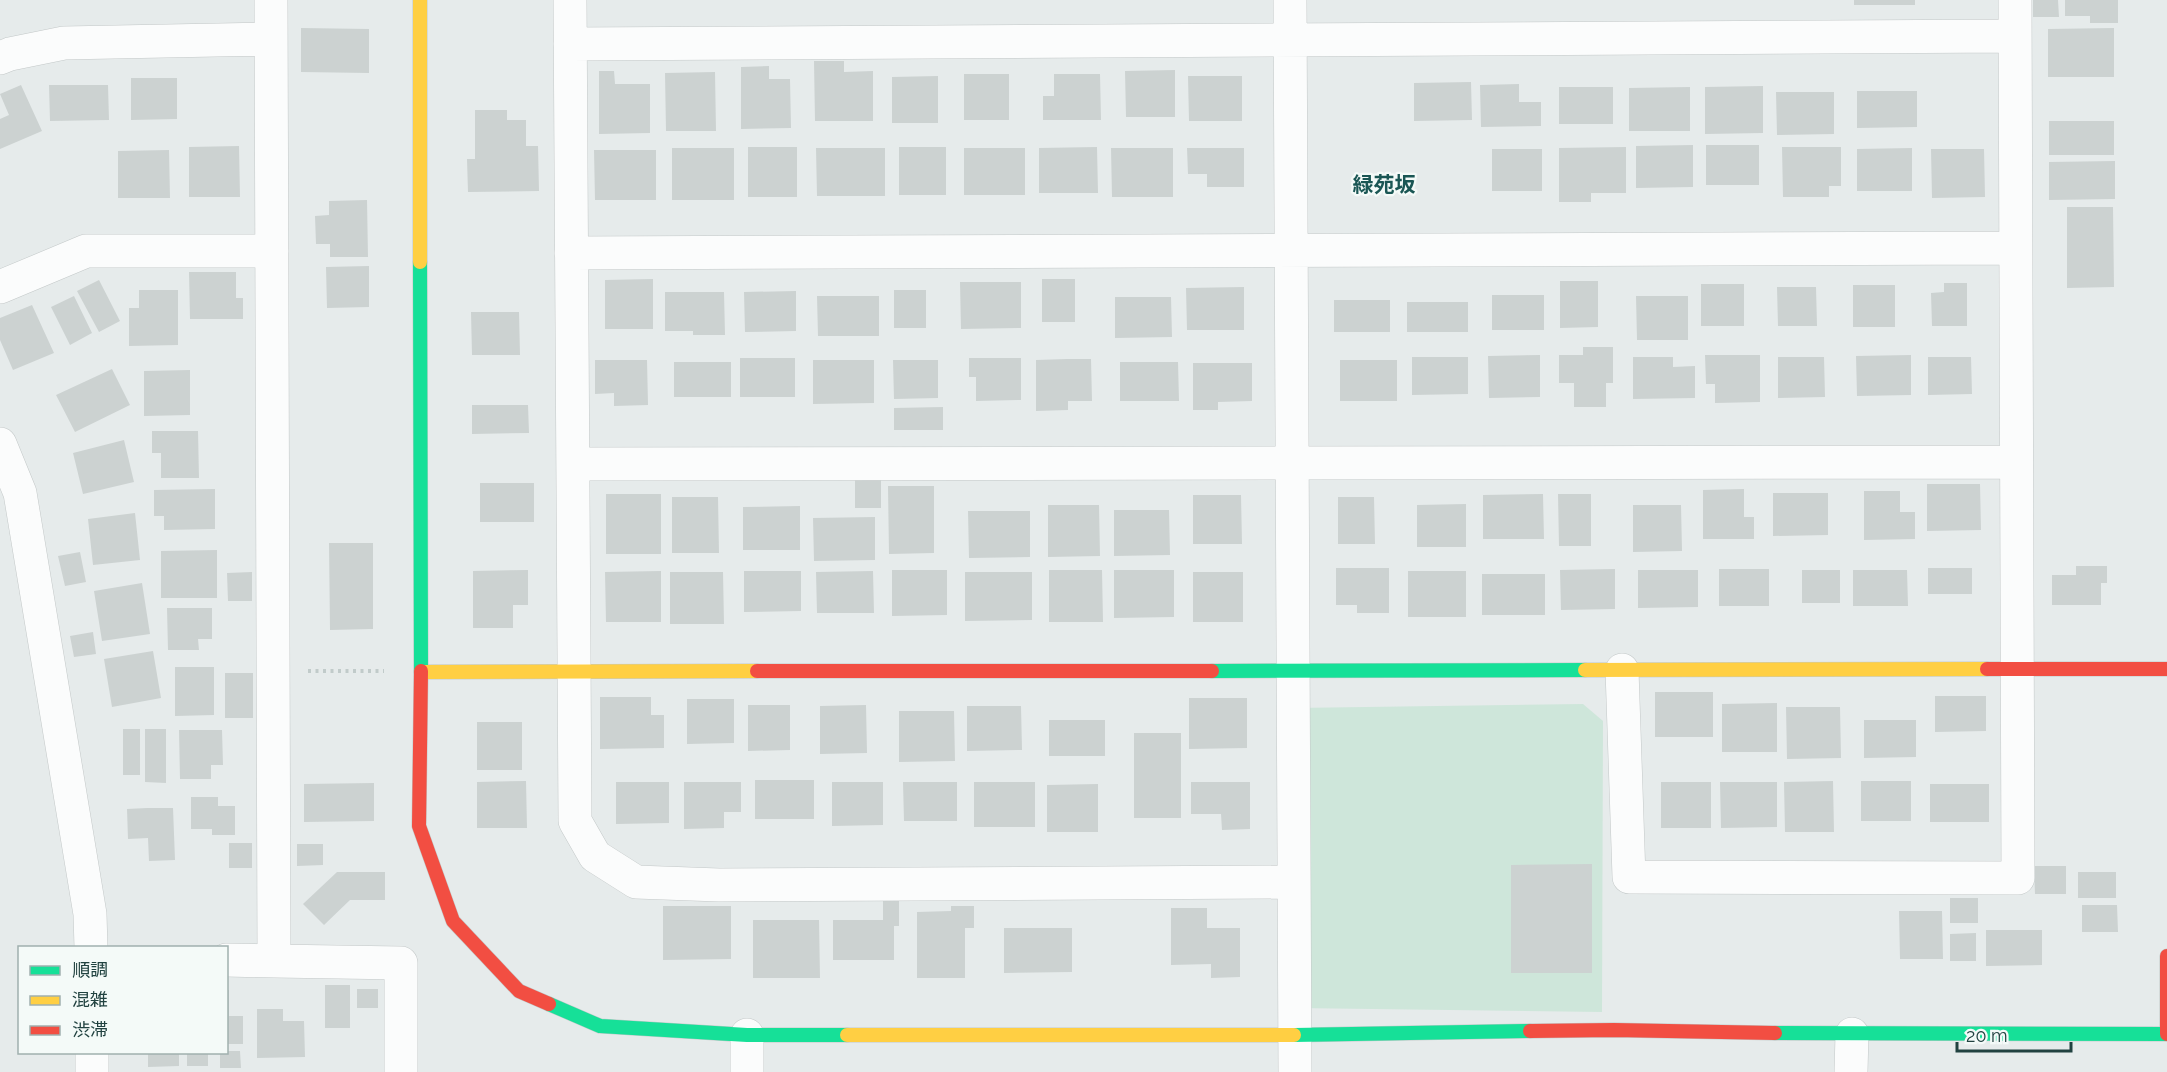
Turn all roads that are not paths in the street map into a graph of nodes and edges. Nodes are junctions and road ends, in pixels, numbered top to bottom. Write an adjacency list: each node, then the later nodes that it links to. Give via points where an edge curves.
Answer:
1 (271, 0): 7 (street)
2 (420, 0): 24 (street)
3 (570, 0): 9 (street)
4 (1290, 0): 8 (street)
5 (2015, 0): 6 (street)
6 (2015, 36): 8 (street); 11 (street)
7 (271, 39): 10 (street, via 64,43); 13 (street)
8 (1290, 40): 9 (street); 12 (street)
9 (570, 44): 14 (street)
10 (0, 58)
11 (2015, 248): 12 (street); 17 (street)
12 (1291, 250): 14 (street); 18 (street)
13 (272, 251): 15 (street, via 86,251); 30 (street)
14 (572, 253): 19 (street)
15 (0, 287)
16 (0, 444): 27 (street, via 20,493 90,914)
17 (2016, 462): 18 (street); 23 (street)
18 (1292, 463): 19 (street); 21 (street)
19 (573, 464): 25 (street)
20 (2167, 669): 23 (street)
21 (1293, 670): 22 (street); 25 (street); 26 (street)
22 (1622, 670): 23 (street); 23 (street, via 1629,877 2018,878)
23 (2017, 670)
24 (421, 672): 25 (street); 33 (street, via 419,826 453,921 519,991 600,1026)
25 (574, 672): 26 (street, via 575,821 595,856 636,882)
26 (1294, 882): 34 (street)
27 (91, 946)
28 (2167, 956): 32 (street)
29 (228, 960): 30 (street)
30 (274, 961): 37 (street, via 401,963)
31 (1852, 1034): 32 (street); 34 (street, via 1614,1030); 40 (street)
32 (2167, 1034)
33 (747, 1035): 34 (street); 38 (street)
34 (1295, 1035): 39 (street)
35 (92, 1054): 36 (street)
36 (92, 1072)
37 (401, 1072)
38 (747, 1072)
39 (1295, 1072)
40 (1851, 1072)

